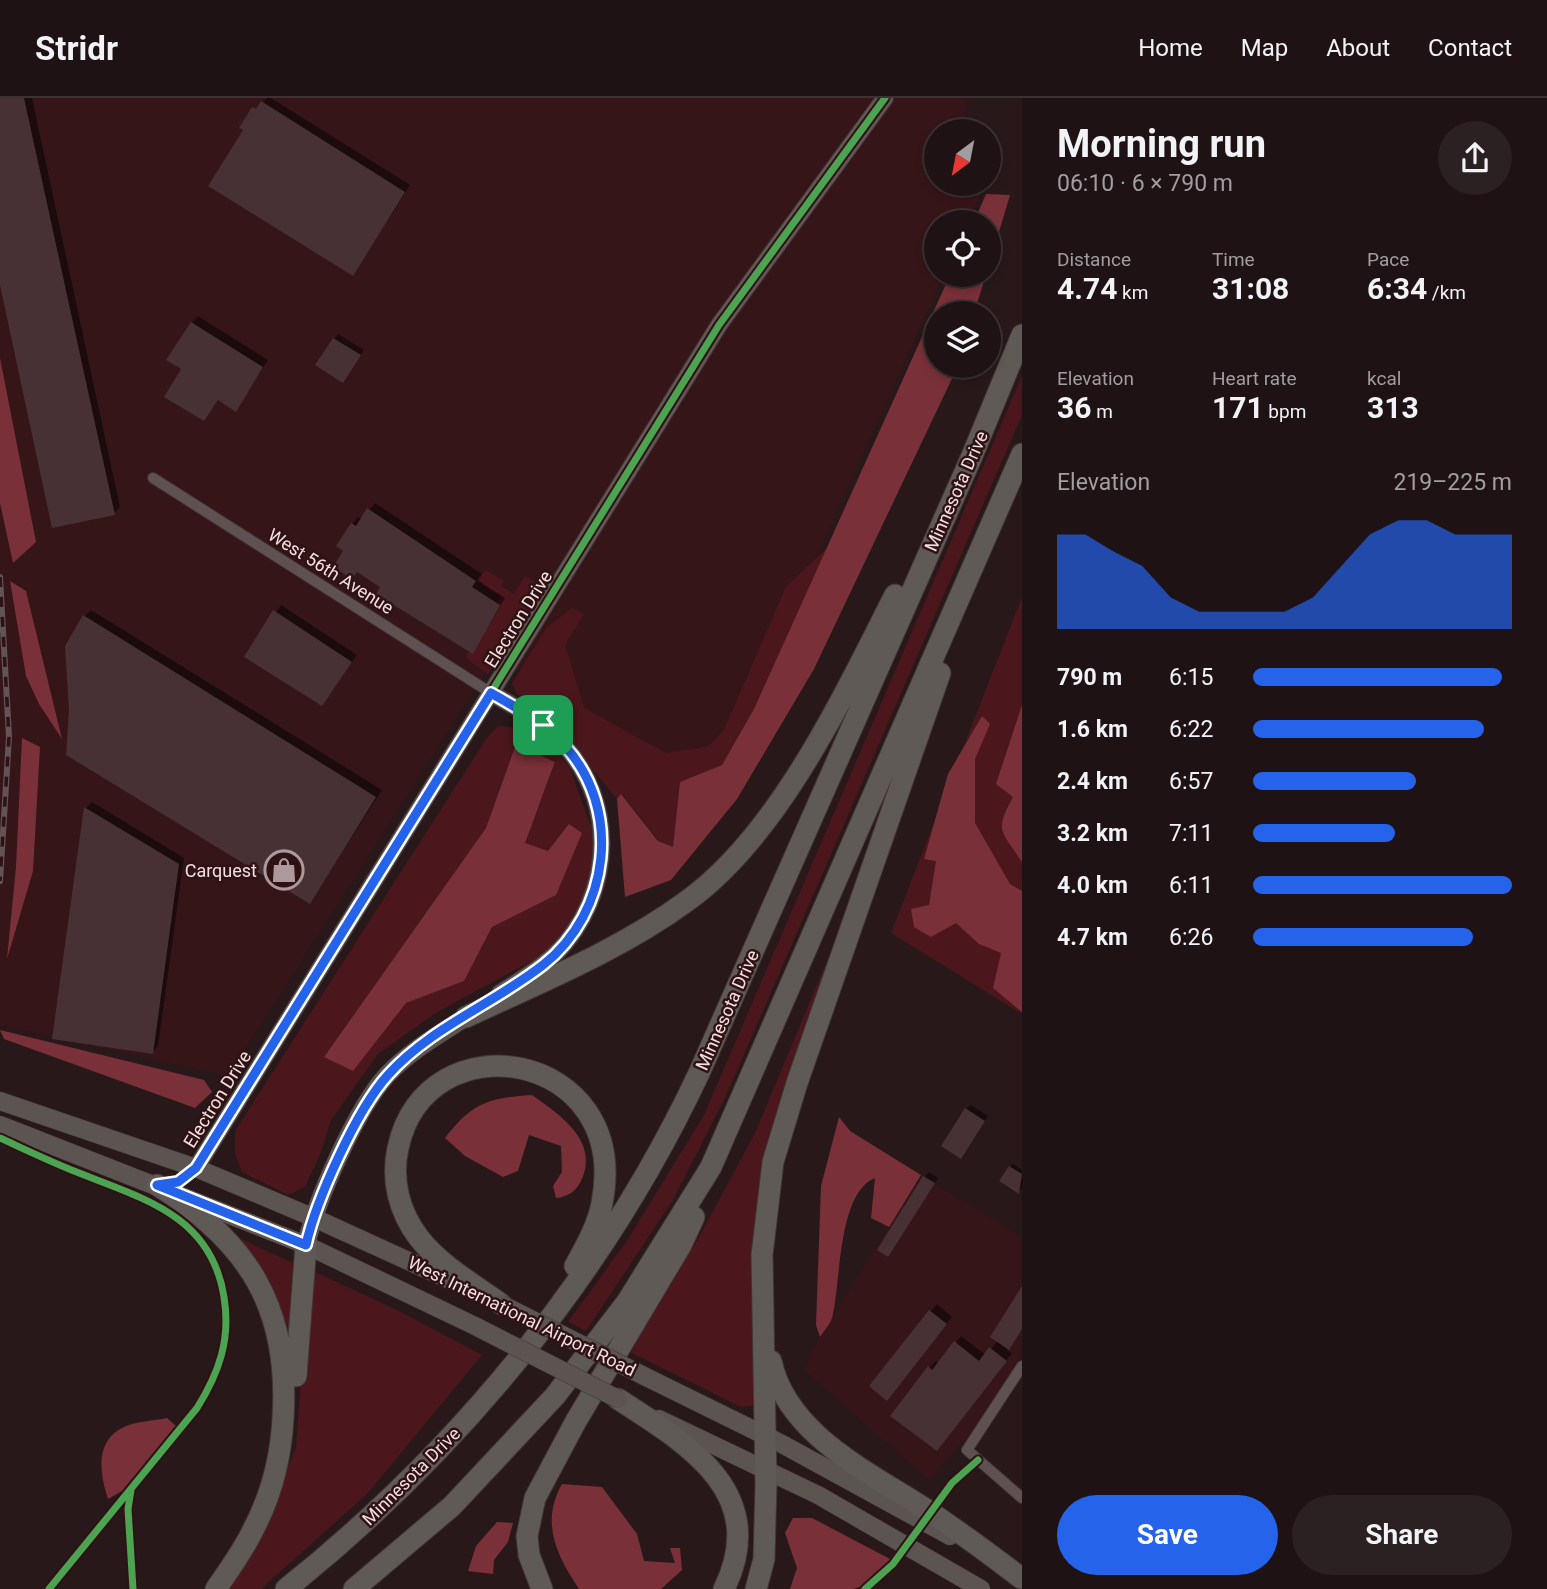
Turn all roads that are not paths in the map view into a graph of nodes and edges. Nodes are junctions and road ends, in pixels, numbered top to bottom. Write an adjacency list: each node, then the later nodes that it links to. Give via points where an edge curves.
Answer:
1 (885, 98): 6 (street, Electron Drive, via 719,325)
2 (1022, 335): 3 (highway, Minnesota Drive)
3 (972, 456): 7 (highway, via 793,781 735,859 690,900 656,923); 16 (highway, Minnesota Drive, via 679,1117 625,1212)
4 (1019, 460): 10 (highway); 17 (highway, via 928,706 785,1121 765,1206)
5 (153, 478): 6 (street, West 56th Avenue)
6 (491, 693): 7 (street, via 543,725 578,763 596,800 603,844 597,884 567,942 542,966); 11 (street, Electron Drive)
7 (466, 1017): 13 (main road, via 400,1062 377,1088)
8 (0, 1101): 11 (main road, West International Airport Road)
9 (0, 1125): 12 (main road, West International Airport Road)
10 (711, 1167): 27 (highway, via 627,1302 555,1396 452,1506); 28 (highway, via 681,1245 535,1498 527,1536)
11 (196, 1168): 12 (main road, via 178,1182); 13 (main road, West International Airport Road)
12 (157, 1185): 14 (main road, West International Airport Road); 22 (highway, via 181,1199 225,1239 254,1275 270,1308 285,1372)
13 (312, 1217): 14 (main road); 15 (main road, West International Airport Road)
14 (306, 1245): 19 (main road, West International Airport Road, bridge); 22 (highway, via 289,1434)
15 (501, 1304): 16 (highway, via 420,1239 399,1198 396,1159 408,1120 434,1089 473,1069 510,1065 548,1077 578,1099 597,1127 606,1163 595,1226); 20 (main road, West International Airport Road, bridge)
16 (548, 1318): 26 (highway, Minnesota Drive, via 442,1447 369,1519)
17 (764, 1322): 20 (highway); 24 (highway, via 778,1382 807,1424 863,1469 951,1526)
18 (1022, 1366): 23 (street, via 967,1450)
19 (618, 1399): 21 (main road, West International Airport Road); 29 (highway, via 701,1457 730,1496 737,1538 732,1573)
20 (763, 1434): 21 (highway); 24 (main road, West International Airport Road)
21 (764, 1468): 30 (highway, via 765,1551); 31 (main road, West International Airport Road)
22 (275, 1474): 25 (highway, via 253,1531)
23 (1022, 1498)
24 (1021, 1579)
25 (216, 1589)
26 (286, 1589)
27 (354, 1589)
28 (542, 1589)
29 (724, 1589)
30 (756, 1589)
31 (981, 1589)

